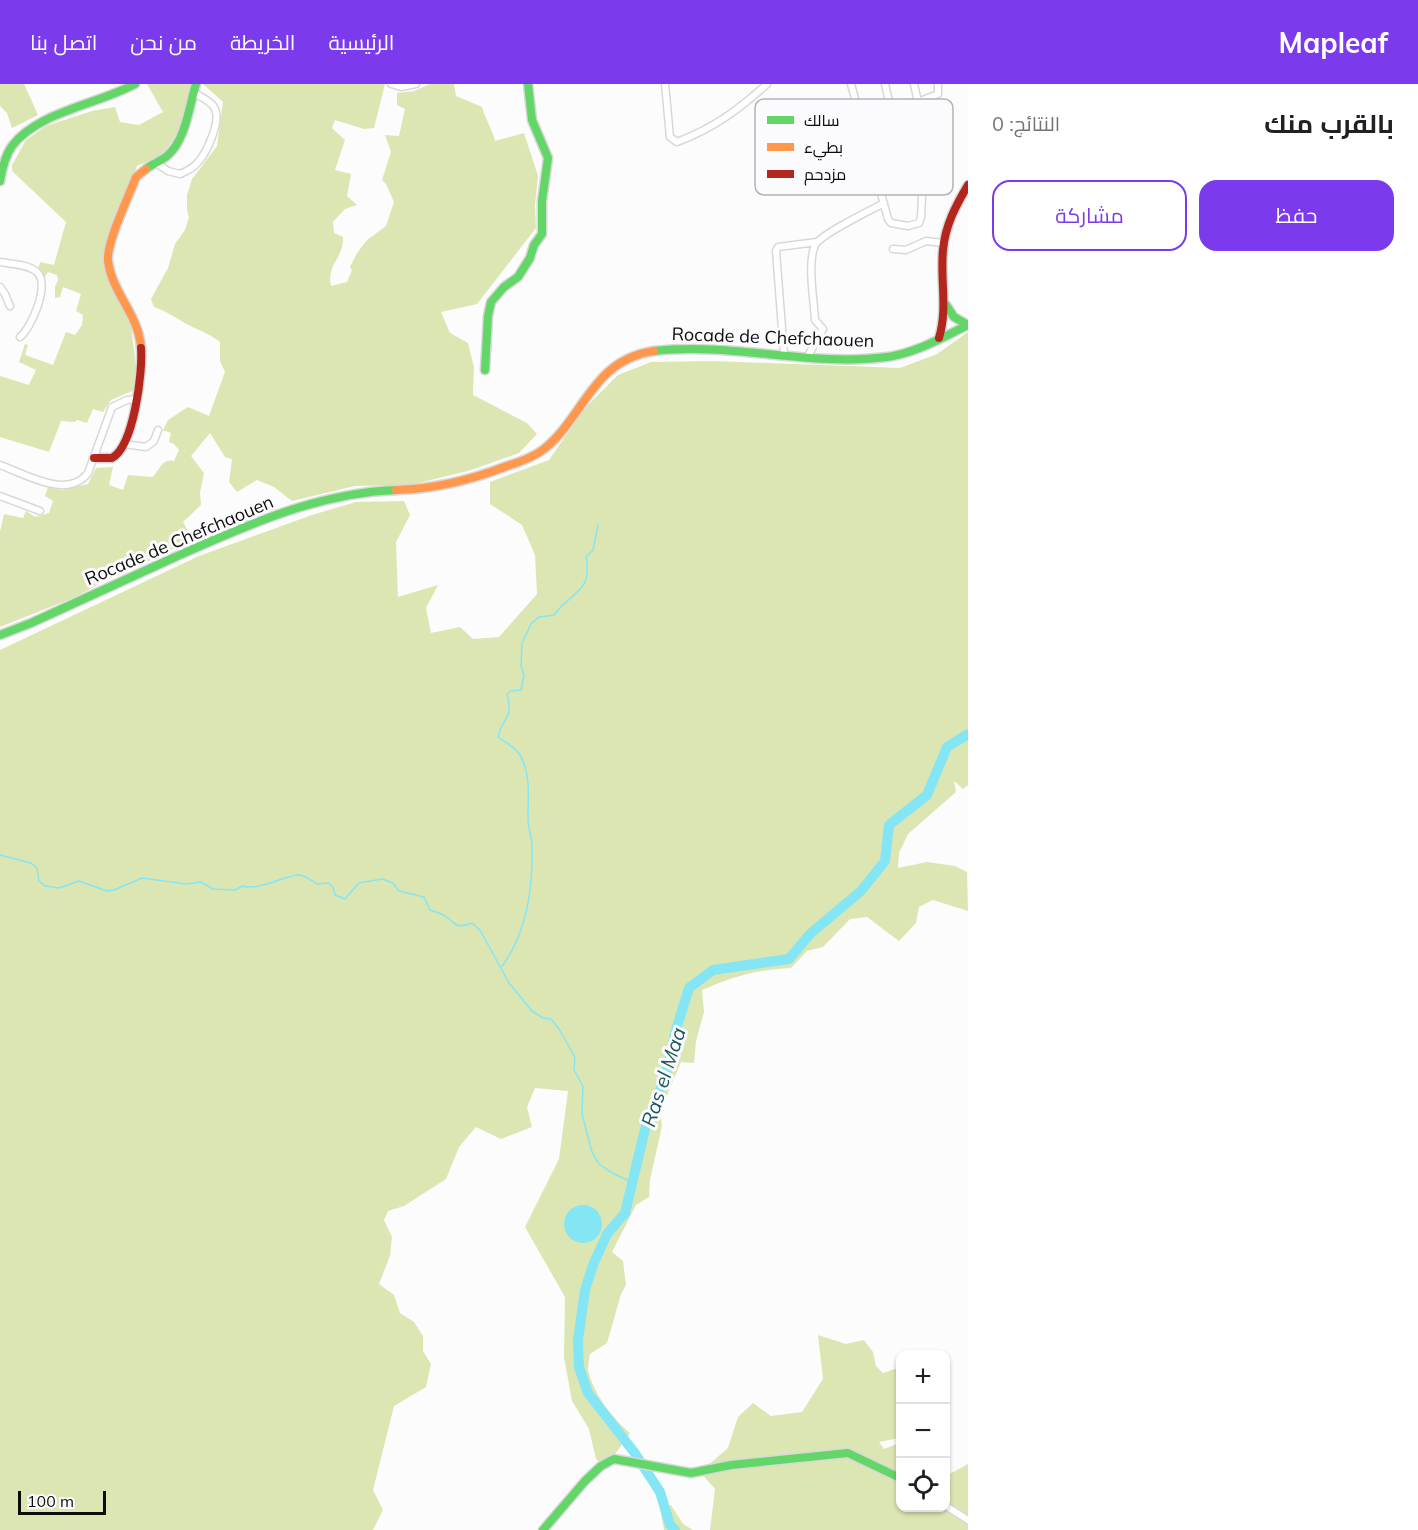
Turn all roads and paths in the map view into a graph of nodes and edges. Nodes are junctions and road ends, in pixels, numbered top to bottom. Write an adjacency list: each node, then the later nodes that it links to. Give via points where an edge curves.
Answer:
1 (135, 84): 17 (street, via 23,133 8,153)
2 (391, 84): 3 (street)
3 (416, 84)
4 (528, 84): 34 (street, via 532,120 548,158 542,234 518,278 491,302)
5 (664, 84): 6 (street, via 670,137 677,142 715,126)
6 (767, 84)
7 (851, 84): 12 (street)
8 (885, 84): 13 (street)
9 (914, 84): 14 (street)
10 (938, 84): 15 (street, via 938,94)
11 (195, 88): 16 (street, via 175,146); 16 (street, via 217,114 205,151 195,166 180,174)
12 (855, 99)
13 (888, 99)
14 (917, 99)
15 (926, 99)
16 (155, 162): 35 (street, via 134,182 107,256 140,335 142,368)
17 (0, 179)
18 (968, 185): 23 (street, via 950,219)
19 (882, 195): 21 (street)
20 (922, 195): 21 (street, via 921,217 916,225 891,223)
21 (884, 203): 22 (street)
22 (817, 242): 32 (street, via 783,245 776,251); 33 (street, via 811,264 815,320 824,329)
23 (943, 243): 24 (street, via 926,241 906,250); 27 (street)
24 (893, 249)
25 (0, 262): 30 (street, via 32,269 41,278 41,292 31,323)
26 (0, 287): 28 (street)
27 (945, 305): 29 (street, via 954,317); 31 (street)
28 (10, 306)
29 (968, 325): 31 (street, Rocade de Chefchaouen)
30 (20, 337)
31 (939, 338): 33 (street, Rocade de Chefchaouen, via 890,357)
32 (784, 354): 33 (street, Rocade de Chefchaouen); 42 (street, Rocade de Chefchaouen, via 670,349 629,358 587,394 554,440 529,458 439,487 348,494 270,517)
33 (808, 356)
34 (485, 370)
35 (137, 399): 37 (street); 38 (street, via 112,406)
36 (158, 430): 37 (street, via 154,441 146,447)
37 (124, 444): 38 (street, via 116,457)
38 (94, 458): 39 (street, via 82,480 66,486)
39 (0, 465)
40 (0, 496): 41 (street)
41 (40, 511)
42 (0, 635)
43 (896, 1476): 46 (street, via 849,1453 691,1473 616,1459 585,1481)
44 (950, 1509): 45 (street)
45 (968, 1520)
46 (543, 1530)

